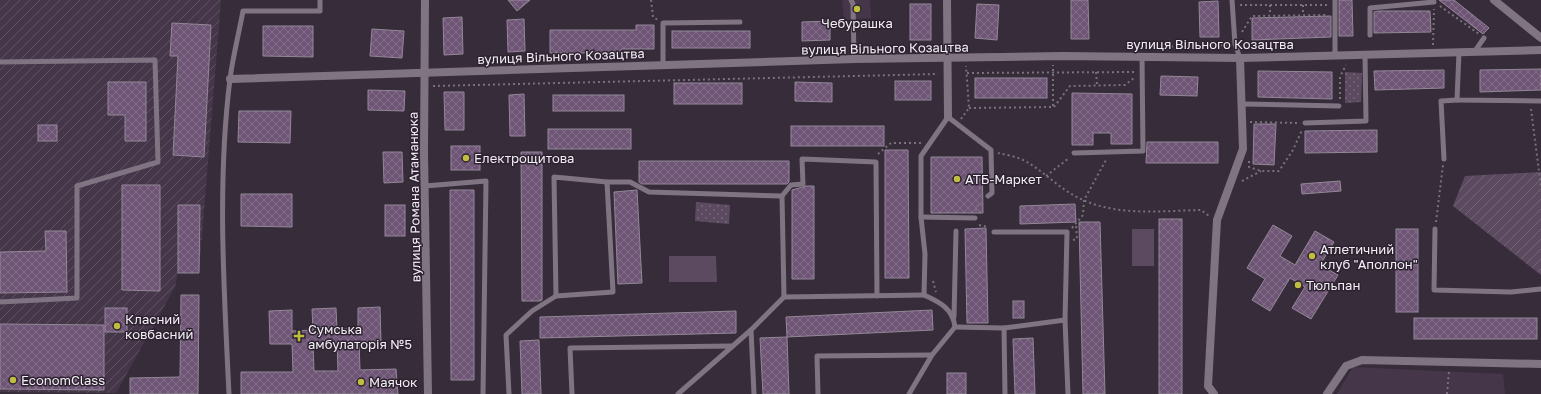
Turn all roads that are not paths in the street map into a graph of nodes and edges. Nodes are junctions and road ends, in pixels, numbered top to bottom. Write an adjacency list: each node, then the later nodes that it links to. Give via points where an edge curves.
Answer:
1 (320, 0): 27 (lane, via 320,11 244,11)
2 (425, 0): 26 (street, вулиця Романа Атаманюка)
3 (851, 0): 22 (lane)
4 (947, 0): 23 (street)
5 (1418, 0): 10 (lane)
6 (1494, 0): 14 (street)
7 (1232, 2): 21 (lane, via 1235,44)
8 (1434, 2): 10 (lane)
9 (1335, 3): 20 (lane)
10 (1422, 4): 12 (lane, via 1370,8)
11 (740, 22): 25 (lane, via 663,24)
12 (1370, 35)
13 (1484, 38): 16 (lane)
14 (1541, 38)
15 (1541, 50): 16 (street, вулиця Вільного Козацтва)
16 (1475, 51): 17 (street, вулиця Вільного Козацтва)
17 (1459, 52): 18 (street, вулиця Вільного Козацтва); 28 (lane)
18 (1365, 55): 20 (street, вулиця Вільного Козацтва); 33 (lane, via 1366,121)
19 (1142, 56): 21 (street, вулиця Вільного Козацтва); 23 (street, вулиця Вільного Козацтва); 34 (lane, via 1143,151)
20 (1335, 56): 21 (street, вулиця Вільного Козацтва)
21 (1240, 58): 30 (street)
22 (854, 59): 23 (street, вулиця Вільного Козацтва); 25 (street, вулиця Вільного Козацтва)
23 (947, 59): 32 (street)
24 (0, 62): 50 (lane, via 155,60 158,162 78,186 77,298)
25 (663, 65): 26 (street, вулиця Вільного Козацтва)
26 (425, 72): 27 (street, вулиця Вільного Козацтва); 37 (street, вулиця Романа Атаманюка)
27 (230, 79): 59 (lane, via 224,166 223,250)
28 (1457, 100): 29 (lane); 35 (lane, via 1441,101)
29 (1541, 101)
30 (1242, 104): 31 (lane); 70 (street, via 1243,149 1217,220 1208,386)
31 (1340, 106)
32 (948, 118): 39 (lane, via 991,150 992,193); 40 (lane, via 921,156)
33 (1305, 123)
34 (1074, 153)
35 (1444, 159)
36 (606, 182): 38 (lane, via 630,182 649,192); 47 (lane, via 613,292); 47 (lane, via 554,177)
37 (424, 186): 60 (street, вулиця Романа Атаманюка); 61 (lane, via 486,181)
38 (782, 196): 48 (lane, via 791,185 803,184 802,159 876,162); 49 (lane)
39 (988, 196)
40 (921, 217): 41 (lane); 46 (lane, via 925,254)
41 (975, 218)
42 (1435, 229): 45 (lane, via 1434,290 1511,292)
43 (956, 231): 51 (lane)
44 (994, 232): 52 (lane, via 1067,232)
45 (1541, 289)
46 (924, 295): 48 (lane); 51 (lane, via 940,302)
47 (556, 296): 62 (lane, via 532,311 506,335)
48 (877, 296): 49 (lane)
49 (784, 297): 55 (lane)
50 (0, 302)
51 (954, 317): 53 (lane)
52 (1065, 320): 54 (lane); 69 (lane)
53 (955, 328): 54 (lane); 57 (lane)
54 (1004, 328): 68 (lane)
55 (751, 330): 56 (lane); 65 (lane)
56 (733, 346): 63 (lane, via 570,348); 64 (lane)
57 (932, 355): 66 (lane, via 817,356); 67 (lane)
58 (1541, 364): 71 (street, via 1362,360 1346,366)
59 (229, 394)
60 (428, 394)
61 (483, 394)
62 (509, 394)
63 (572, 394)
64 (678, 394)
65 (754, 394)
66 (818, 394)
67 (909, 394)
68 (1005, 394)
69 (1068, 394)
70 (1214, 394)
71 (1327, 394)

